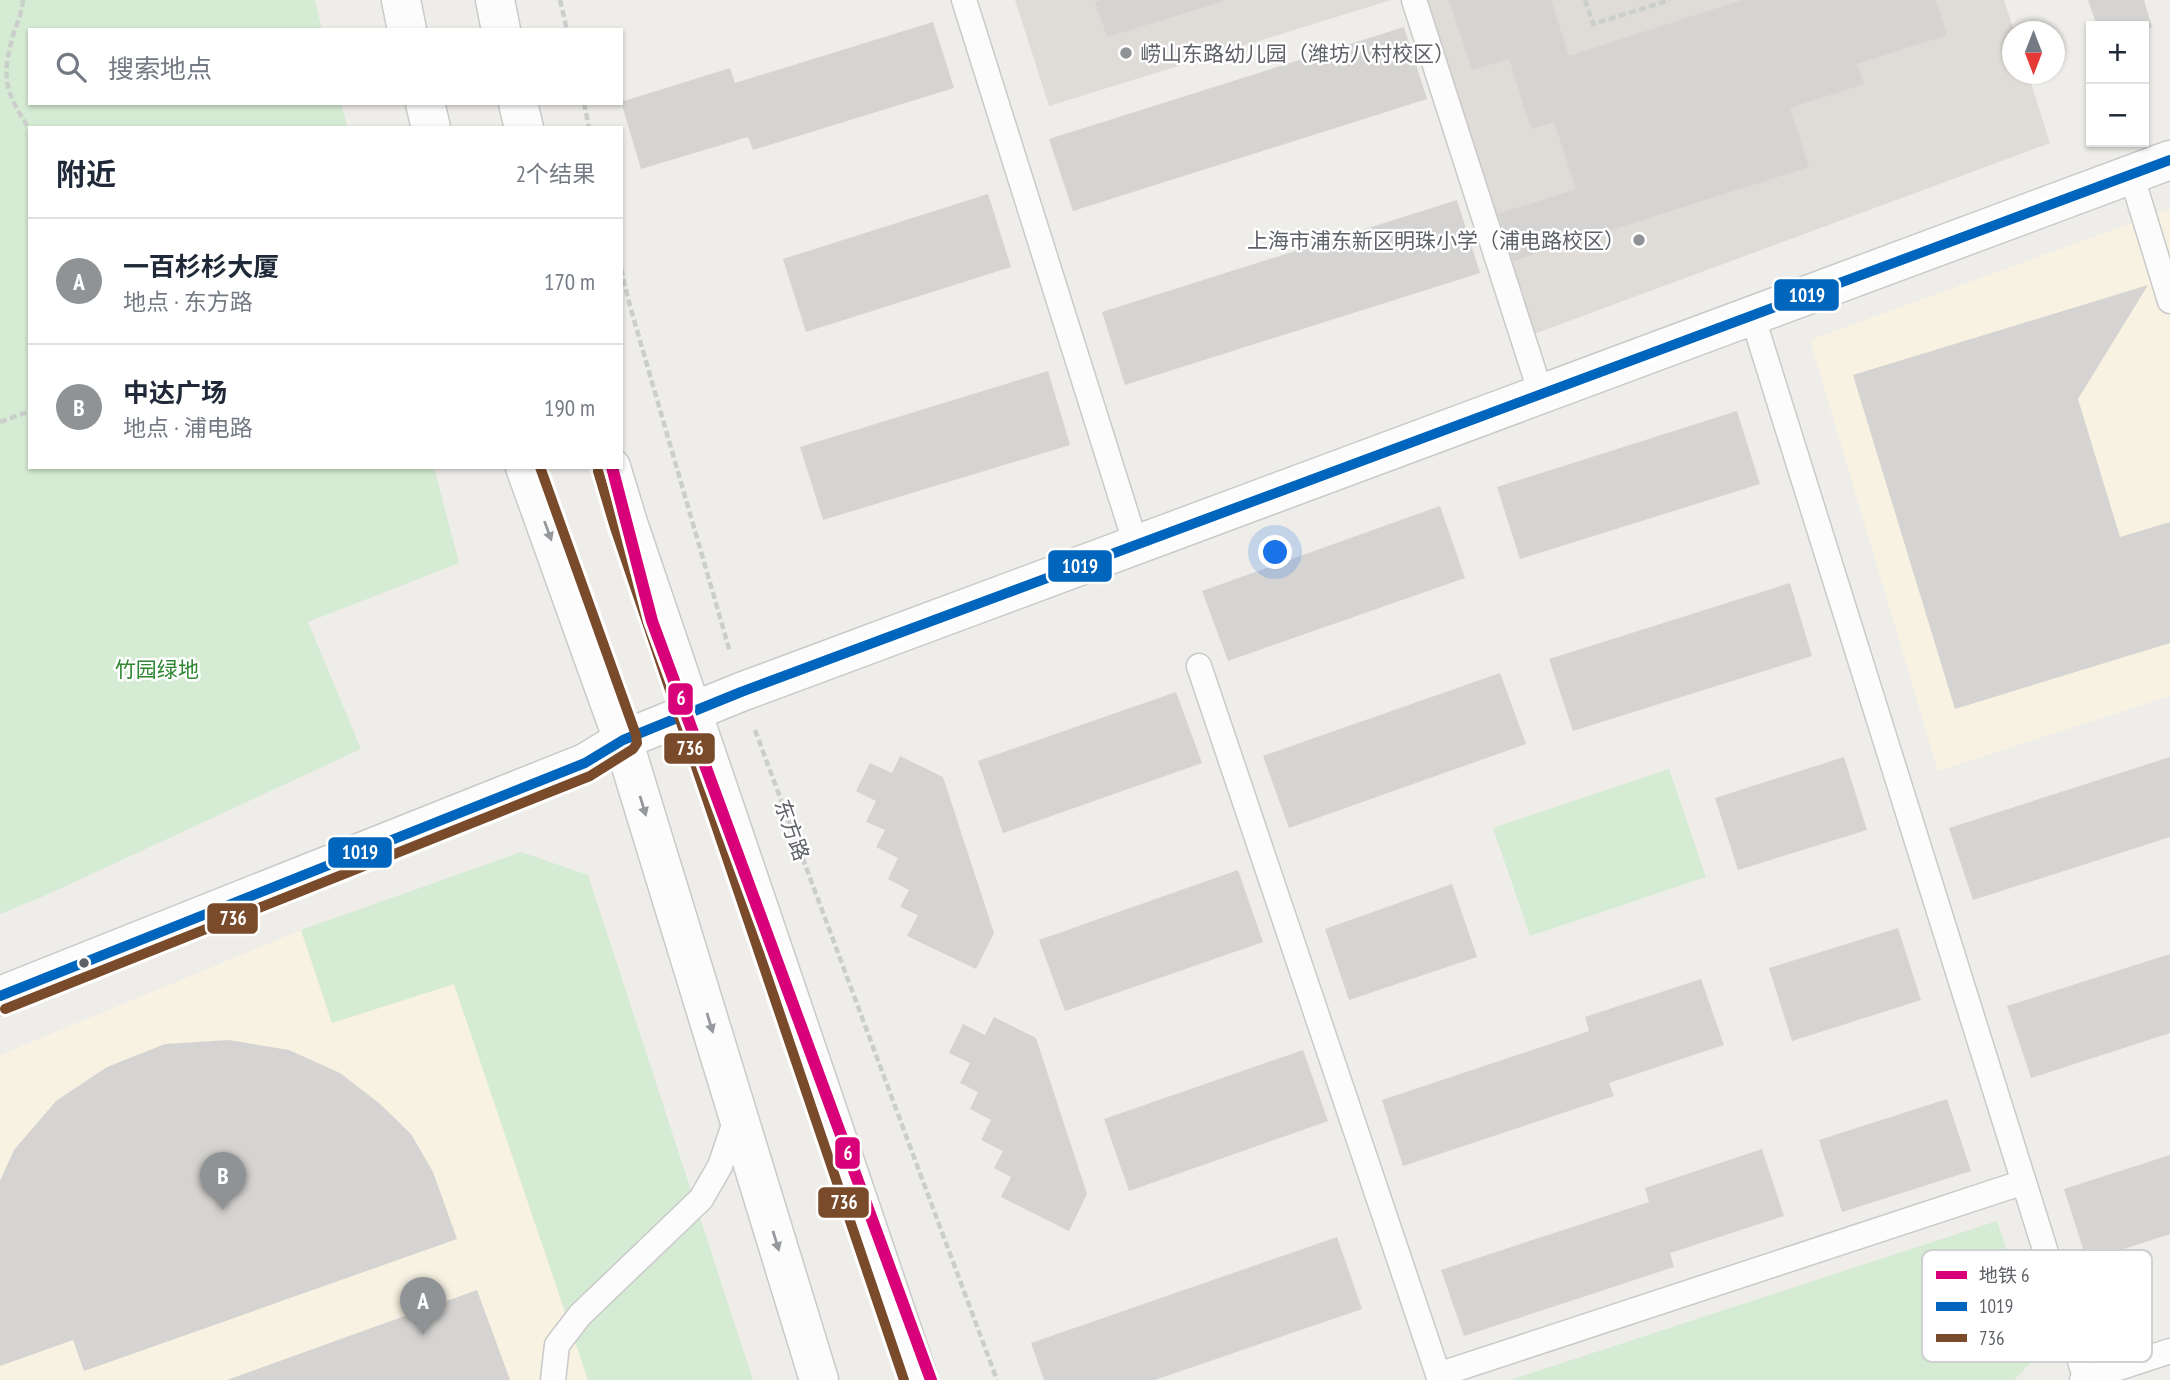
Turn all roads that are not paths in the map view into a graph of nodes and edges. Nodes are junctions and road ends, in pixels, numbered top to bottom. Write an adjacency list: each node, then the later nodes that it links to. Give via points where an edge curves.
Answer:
1 (495, 0): 4 (street)
2 (964, 0): 16 (lane)
3 (1414, 0): 13 (lane)
4 (501, 28)
5 (425, 105): 7 (street)
6 (518, 105): 8 (street)
7 (431, 126)
8 (524, 126)
9 (2170, 160): 10 (street)
10 (2132, 174): 11 (lane); 12 (street)
11 (2170, 301)
12 (1752, 315): 13 (street); 22 (lane)
13 (1541, 394): 16 (street)
14 (526, 469): 19 (street, one-way to 19)
15 (612, 469): 18 (street)
16 (1136, 545): 18 (street)
17 (1199, 666): 28 (lane)
18 (692, 712): 19 (street); 32 (street)
19 (623, 740): 20 (street, via 585,763); 21 (street, one-way to 21)
20 (0, 996)
21 (737, 1114): 30 (lane, via 720,1166 701,1199 580,1315 557,1345); 31 (street, one-way to 31)
22 (2024, 1182): 23 (lane); 28 (lane)
23 (2045, 1250)
24 (2170, 1351): 25 (lane)
25 (2152, 1357)
26 (2079, 1362): 29 (lane)
27 (2136, 1362): 29 (lane)
28 (1439, 1378)
29 (2084, 1379)
30 (553, 1380)
31 (819, 1380)
32 (919, 1380)

